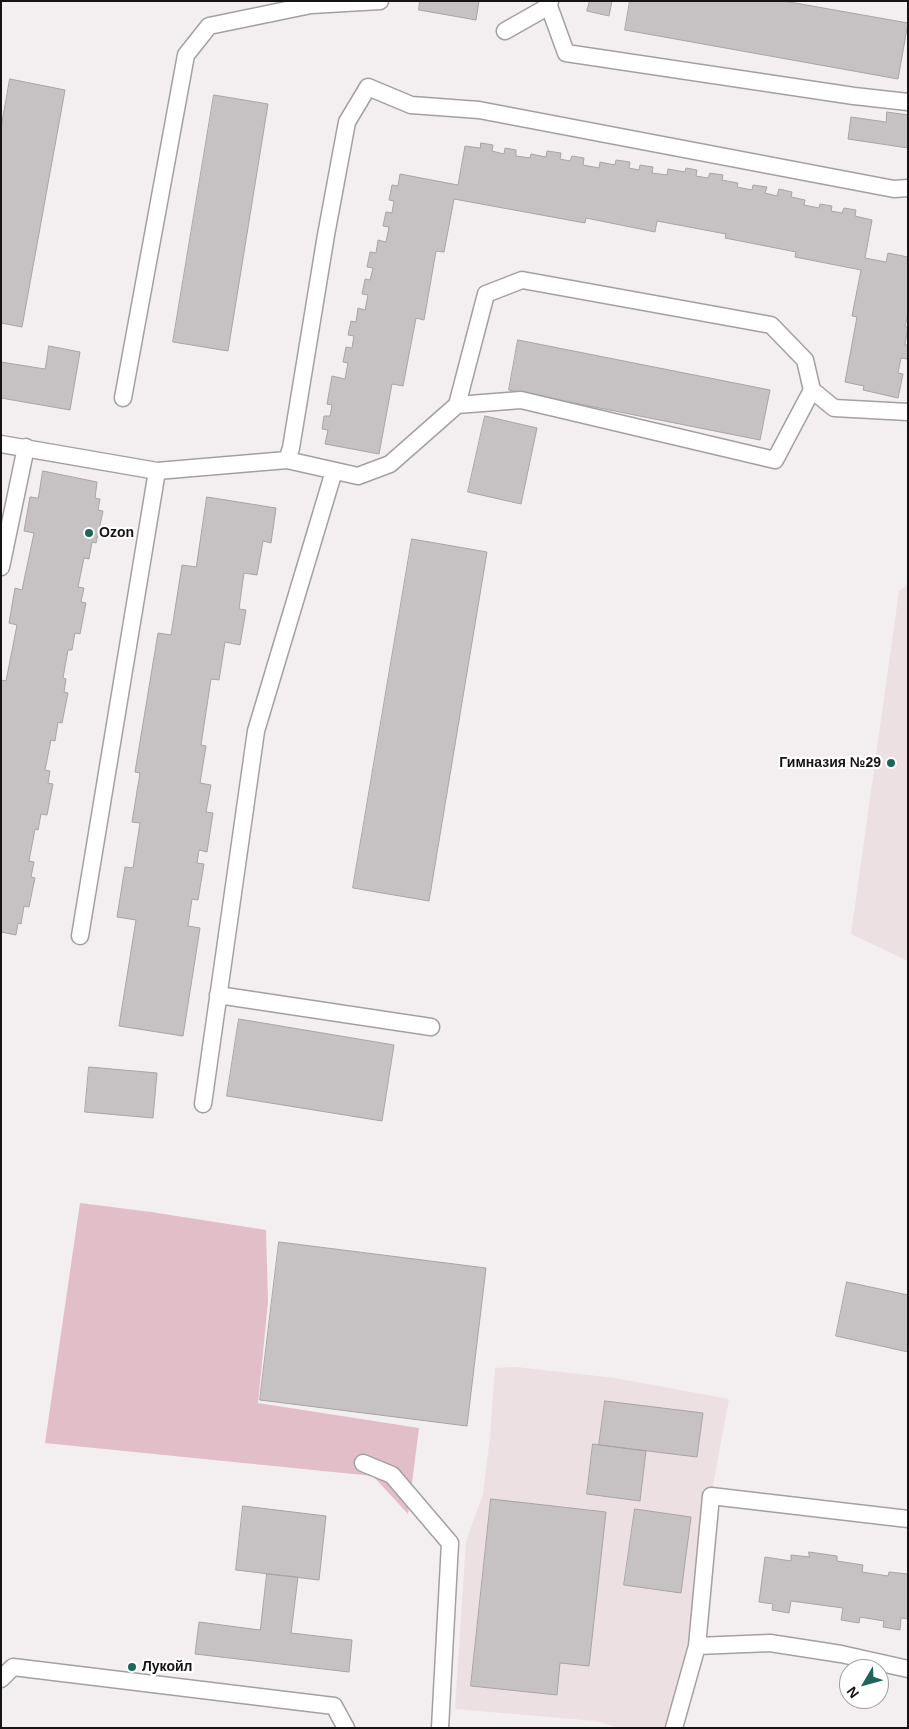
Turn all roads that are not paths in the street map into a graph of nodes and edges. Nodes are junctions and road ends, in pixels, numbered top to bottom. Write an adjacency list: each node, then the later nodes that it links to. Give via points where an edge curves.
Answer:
1 (380, 1): 2 (lane)
2 (311, 3): 8 (lane, via 209,26 186,55)
3 (550, 3): 4 (lane); 5 (lane, via 566,53)
4 (505, 30)
5 (908, 102)
6 (908, 188): 13 (lane, via 894,188 479,110 411,105 368,87 347,122)
7 (812, 390): 9 (lane, via 775,460 521,400); 9 (lane, via 805,360 771,325 522,280 486,294); 10 (lane, via 834,408)
8 (123, 398)
9 (457, 405): 15 (lane, via 390,464 358,476)
10 (908, 412)
11 (1, 444): 12 (lane)
12 (26, 447): 14 (lane); 16 (lane)
13 (287, 460): 14 (lane); 15 (lane)
14 (157, 471): 17 (lane)
15 (334, 471): 18 (lane, via 256,731)
16 (2, 569)
17 (80, 936)
18 (218, 995): 19 (lane); 20 (lane)
19 (431, 1027)
20 (203, 1104)
21 (363, 1463): 27 (lane, via 392,1474 450,1543)
22 (908, 1519): 23 (lane, via 711,1496)
23 (697, 1646): 24 (lane, via 770,1643); 28 (lane)
24 (908, 1669)
25 (1, 1679): 26 (lane, via 12,1667 334,1706)
26 (346, 1728)
27 (440, 1728)
28 (674, 1728)

